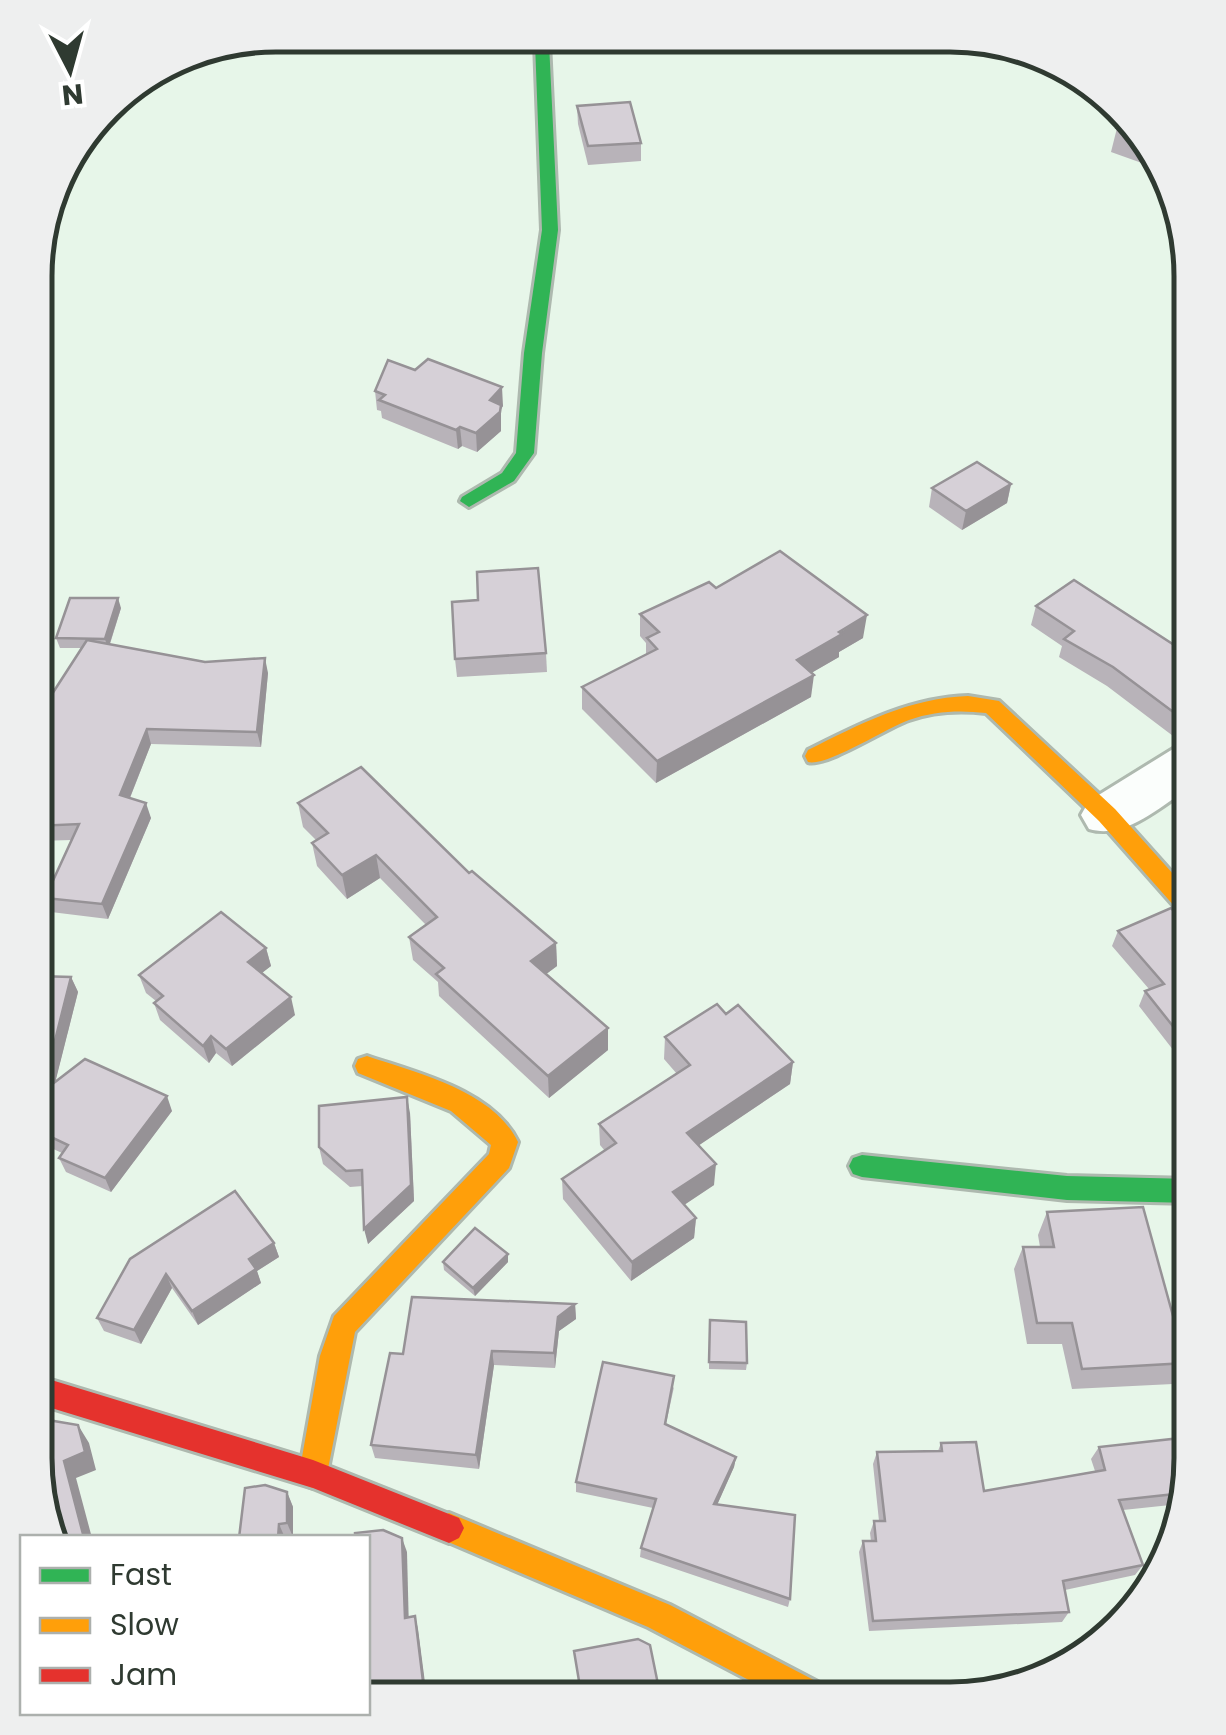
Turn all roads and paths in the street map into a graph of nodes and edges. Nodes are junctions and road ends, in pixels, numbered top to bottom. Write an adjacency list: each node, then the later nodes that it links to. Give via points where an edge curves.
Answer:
1 (542, 52): 2 (street, via 550,230 525,452 508,476)
2 (469, 501)
3 (816, 756): 5 (street, via 938,701 974,700 992,706)
4 (1174, 773): 5 (street)
5 (1106, 814): 6 (street)
6 (1173, 890)
7 (367, 1066): 11 (street, via 473,1107 505,1142 500,1160 344,1325)
8 (862, 1166): 9 (street, via 1021,1187)
9 (1173, 1192)
10 (52, 1393): 11 (street)
11 (314, 1474): 12 (street, via 659,1616)
12 (786, 1682)

